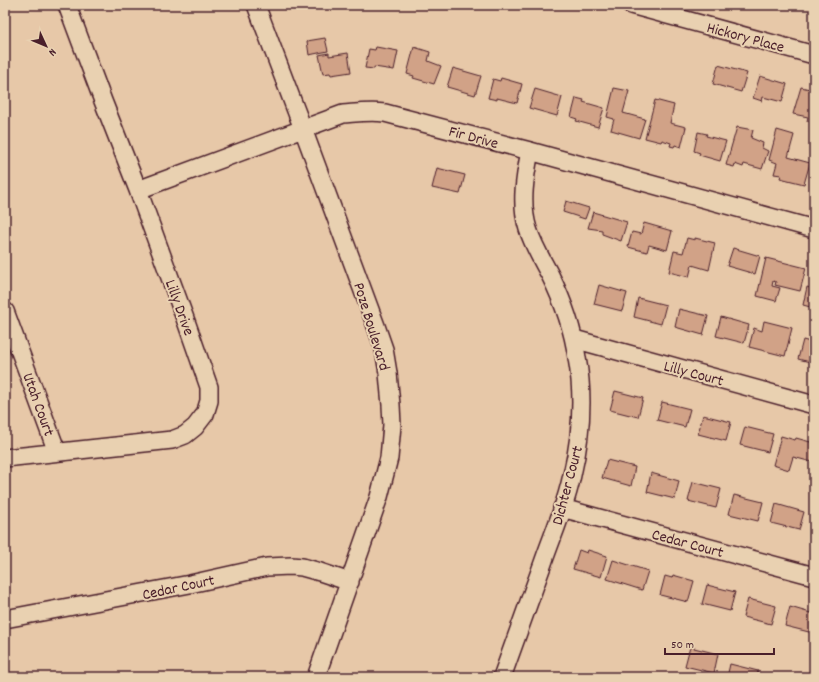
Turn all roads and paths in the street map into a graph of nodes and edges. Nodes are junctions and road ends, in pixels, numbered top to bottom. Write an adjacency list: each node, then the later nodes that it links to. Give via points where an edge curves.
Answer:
1 (67, 5): 7 (street, Lilly Drive)
2 (256, 5): 5 (street, Poze Boulevard)
3 (631, 5): 4 (street, Hickory Place)
4 (814, 54)
5 (303, 129): 6 (street, Fir Drive, via 343,114 385,113); 7 (street, Fir Drive); 16 (street, Poze Boulevard, via 376,326 384,349 388,373 392,425 387,469)
6 (530, 151): 8 (street, Fir Drive); 10 (street, Dichter Court, via 525,176 524,206 527,228 560,298)
7 (138, 190): 12 (street, Lilly Drive, via 209,387 208,407 195,427 185,435 172,440)
8 (814, 229)
9 (5, 311): 12 (street, Utah Court)
10 (574, 339): 11 (street, Lilly Court); 14 (street, Dichter Court, via 580,375 581,415 574,469)
11 (814, 405)
12 (58, 452): 13 (street, Lilly Drive)
13 (5, 458)
14 (562, 508): 15 (street, Cedar Court); 19 (street, Dichter Court)
15 (814, 576)
16 (350, 582): 17 (street, Cedar Court, via 302,567 267,567); 18 (street, Poze Boulevard)
17 (5, 620)
18 (316, 677)
19 (502, 677)

